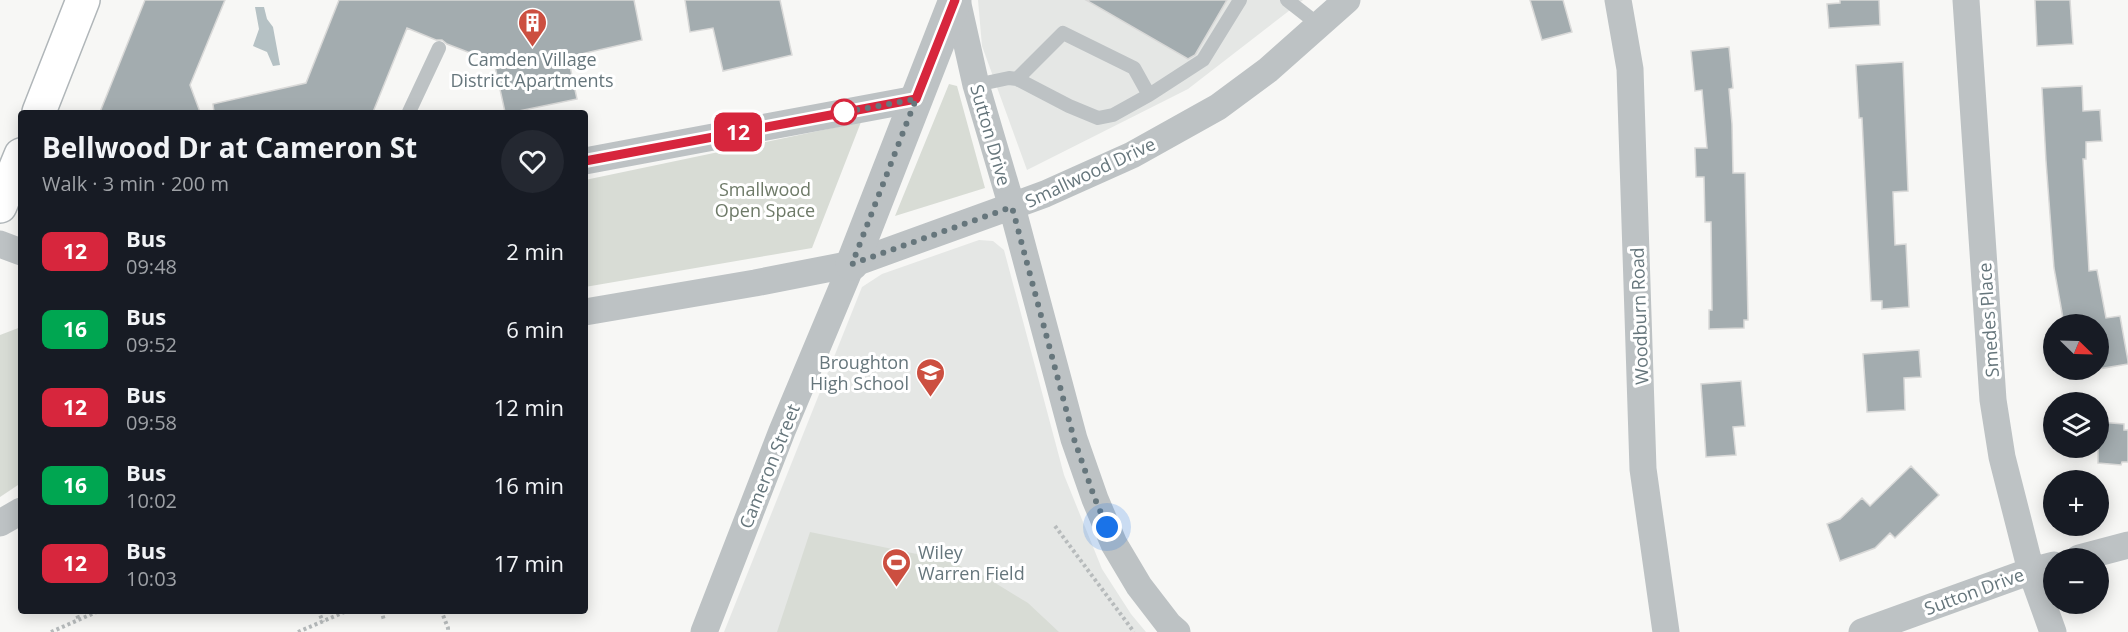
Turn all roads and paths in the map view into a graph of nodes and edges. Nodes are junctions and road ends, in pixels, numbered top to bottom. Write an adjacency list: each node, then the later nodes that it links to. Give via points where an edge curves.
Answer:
1 (83, 0): 14 (main road)
2 (956, 0): 11 (street, Sutton Drive); 13 (street, Cameron Street)
3 (1240, 0): 12 (lane, via 1203,60)
4 (1287, 0): 8 (lane)
5 (1347, 0): 8 (street, Smallwood Drive)
6 (1618, 0): 45 (street, Woodburn Road, via 1630,69 1633,125 1643,468)
7 (1966, 0): 29 (street, Smedes Place, via 1993,400 2002,457)
8 (1319, 25): 19 (street, Smallwood Drive, via 1268,70 1208,112 1132,155)
9 (438, 48): 15 (lane)
10 (1017, 79): 11 (lane); 12 (lane, via 1098,118 1113,115); 12 (lane, via 1064,33 1134,68)
11 (976, 85): 19 (street, Sutton Drive)
12 (1149, 95)
13 (916, 99): 16 (street); 22 (street, Cameron Street)
14 (40, 110)
15 (410, 110)
16 (588, 160)
17 (18, 162): 18 (main road)
18 (0, 206)
19 (1012, 207): 22 (street, Smallwood Drive); 44 (street, Sutton Drive, via 1074,439 1095,499 1114,544 1139,586)
20 (0, 244): 21 (street)
21 (18, 251)
22 (852, 264): 23 (street, Smallwood Drive); 42 (street, Cameron Street)
23 (588, 312)
24 (18, 513): 25 (street)
25 (0, 523)
26 (1055, 526): 43 (path)
27 (2128, 545): 28 (street)
28 (2109, 550)
29 (2042, 568): 46 (street, Sutton Drive); 47 (street, Smedes Place)
30 (77, 614): 36 (path)
31 (92, 614): 36 (path)
32 (320, 614): 38 (path)
33 (340, 614): 38 (path)
34 (382, 614): 37 (path)
35 (443, 614): 41 (path)
36 (79, 620): 39 (path)
37 (384, 620)
38 (323, 622): 40 (path)
39 (51, 632)
40 (298, 632)
41 (447, 632)
42 (704, 632)
43 (1134, 632)
44 (1177, 632)
45 (1666, 632)
46 (1862, 632)
47 (2053, 632)

